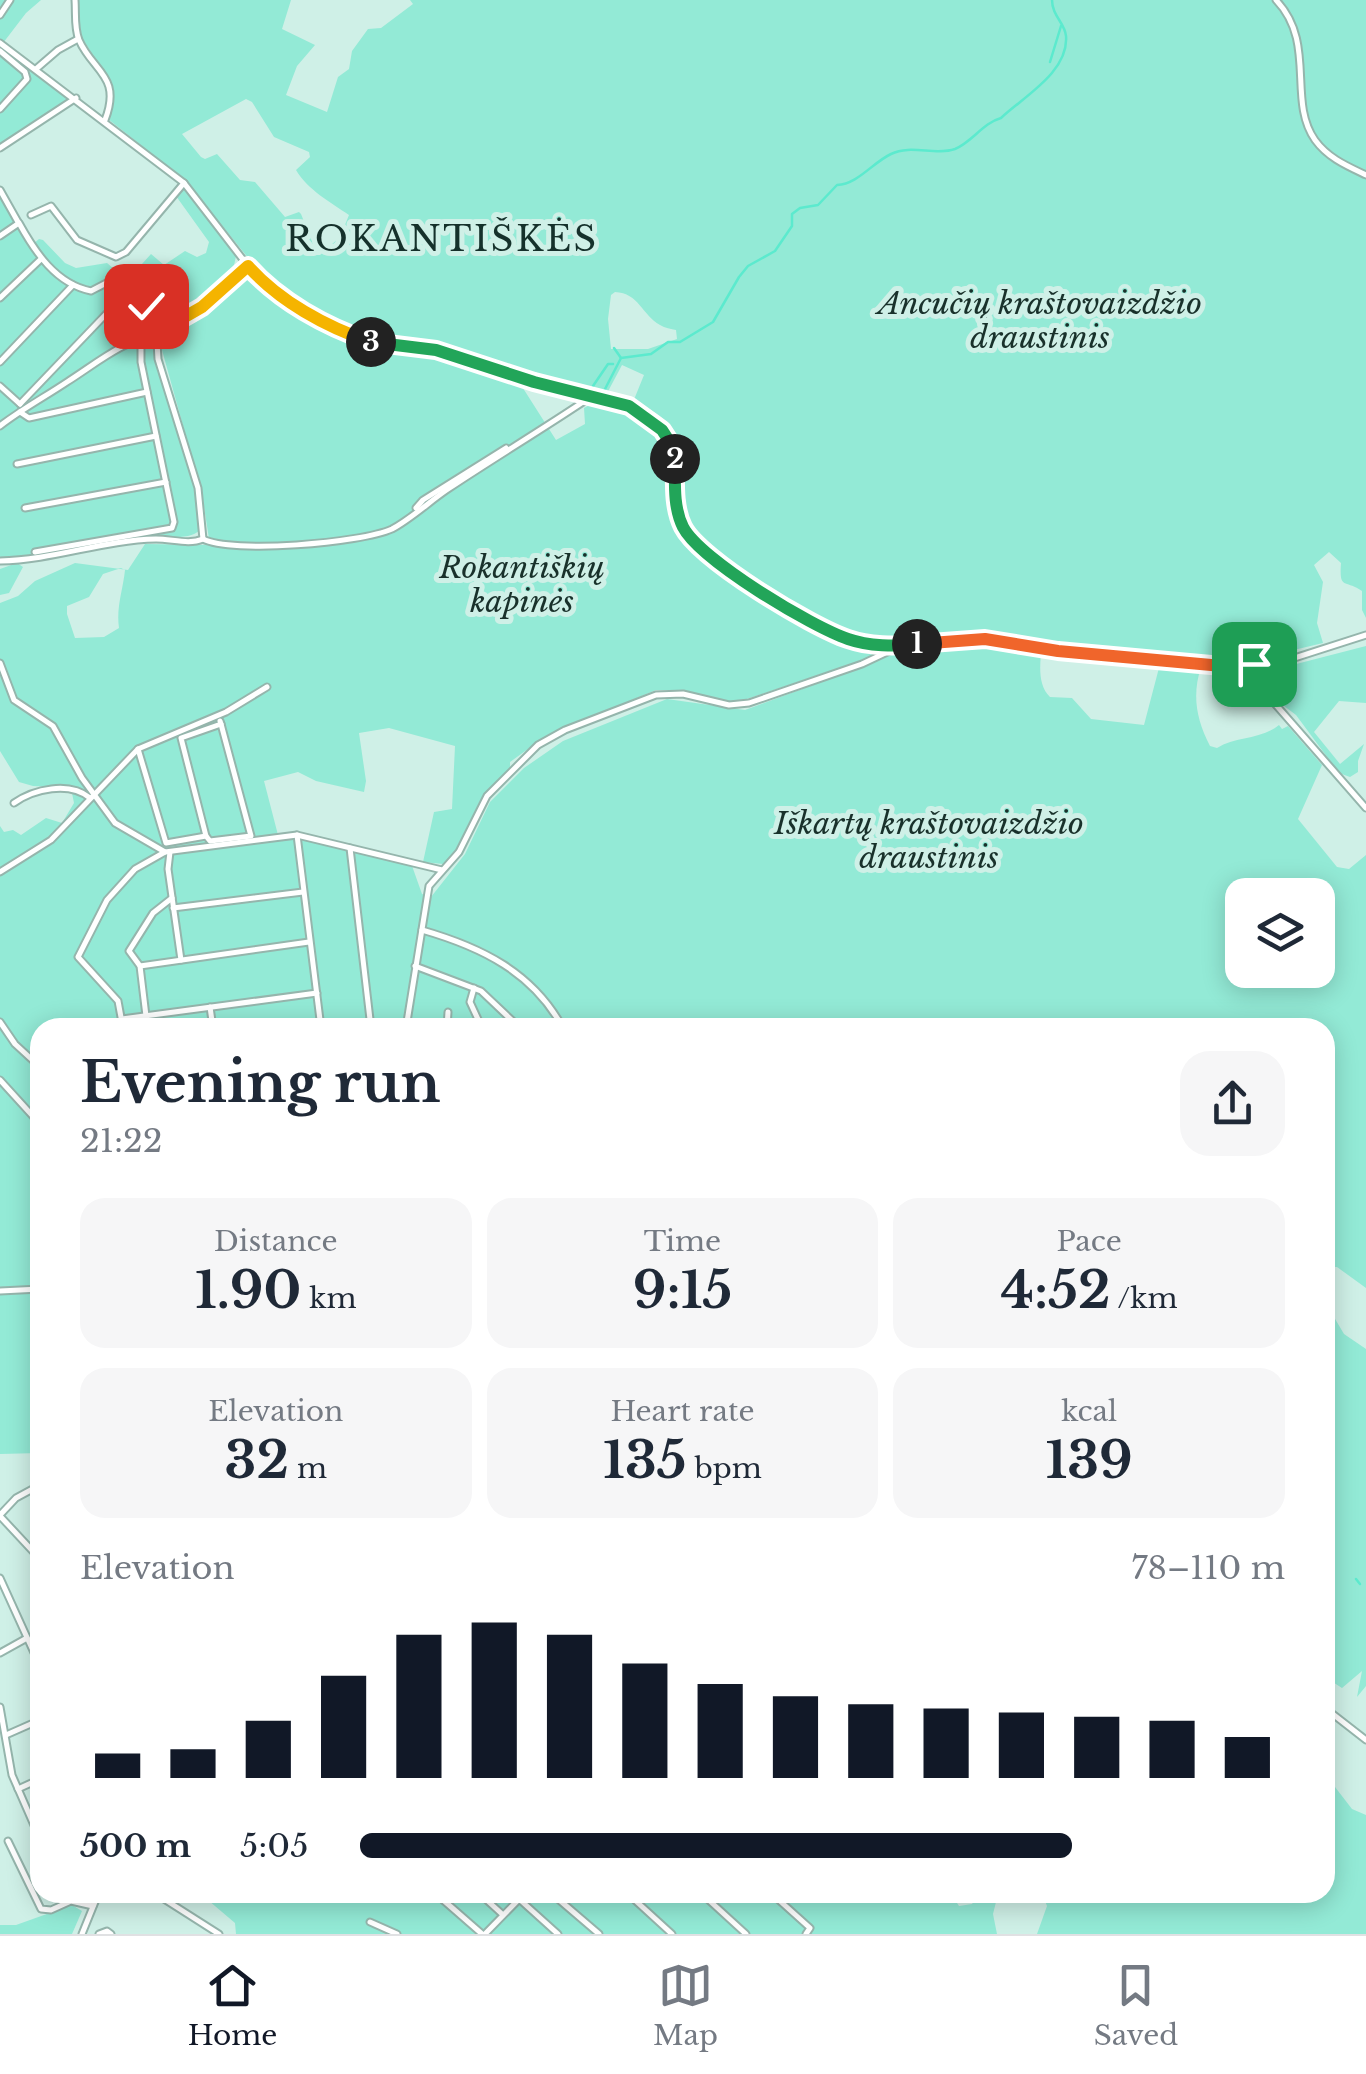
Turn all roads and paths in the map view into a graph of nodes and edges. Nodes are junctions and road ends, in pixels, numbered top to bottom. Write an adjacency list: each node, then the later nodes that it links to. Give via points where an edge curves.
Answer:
1 (10, 0): 4 (street)
2 (74, 0): 5 (street)
3 (1276, 0): 12 (street, via 1296,33 1313,137 1328,154)
4 (0, 15)
5 (79, 39): 7 (street); 10 (street, via 107,80)
6 (0, 45): 7 (street); 9 (street, via 27,78)
7 (36, 69): 8 (street)
8 (76, 98): 10 (street); 11 (street)
9 (0, 109)
10 (105, 120): 13 (street)
11 (0, 148)
12 (1366, 175)
13 (184, 182): 15 (street, via 116,257 77,240 51,206); 19 (street)
14 (0, 190): 16 (street)
15 (32, 216)
16 (19, 222): 17 (street); 18 (street)
17 (0, 236)
18 (40, 259): 20 (street); 22 (street)
19 (248, 266): 23 (street); 29 (street, via 286,300 363,339 436,350)
20 (73, 285): 21 (street, via 91,292 119,278); 26 (street)
21 (131, 288): 23 (street); 30 (street)
22 (0, 298)
23 (169, 326): 24 (street)
24 (160, 334): 25 (street); 36 (street, via 158,359 198,488)
25 (141, 340): 28 (street); 30 (street, via 112,350)
26 (0, 362)
27 (0, 386): 30 (street)
28 (147, 392): 30 (street, via 28,418); 32 (street)
29 (585, 396): 36 (street, via 392,528 347,540 263,546); 40 (street, via 629,406 662,430 675,456 682,524 709,559 837,634)
30 (21, 407): 31 (street)
31 (0, 426)
32 (157, 436): 33 (street); 34 (street)
33 (17, 464)
34 (166, 482): 35 (street); 37 (street, via 172,528)
35 (24, 508)
36 (203, 539): 38 (street, via 106,544)
37 (34, 552)
38 (0, 561)
39 (1366, 635): 43 (street)
40 (901, 646): 42 (street, via 985,639); 58 (street, via 749,703 667,693 565,730 532,750 487,796 463,846)
41 (0, 663): 49 (street, via 14,700 53,726)
42 (1244, 668): 43 (street); 44 (street, via 1246,678)
43 (1260, 668): 44 (street)
44 (1256, 681): 51 (street)
45 (267, 687): 46 (street)
46 (218, 716): 47 (street); 48 (street)
47 (221, 724): 52 (street, via 181,738); 52 (street, via 252,832 229,840)
48 (138, 749): 49 (street); 54 (street, via 166,843)
49 (91, 796): 50 (street, via 32,790); 57 (street, via 122,829); 59 (street, via 50,840)
50 (14, 803)
51 (1366, 808)
52 (206, 836): 54 (street)
53 (298, 836): 55 (street); 56 (street); 60 (street)
54 (197, 838): 55 (street)
55 (198, 848): 57 (street)
56 (350, 848): 58 (street); 77 (street)
57 (168, 852): 61 (street); 73 (street, via 126,877 78,958 118,1001)
58 (442, 870): 63 (street, via 429,886)
59 (0, 872)
60 (303, 892): 62 (street); 64 (street)
61 (172, 898): 62 (street); 66 (street, via 133,941 129,953)
62 (173, 908): 65 (street)
63 (421, 930): 67 (street); 82 (street, via 496,958 538,991)
64 (309, 942): 65 (street); 69 (street)
65 (180, 960): 66 (street)
66 (140, 966): 72 (street)
67 (415, 966): 68 (street); 78 (street)
68 (474, 988): 80 (street, via 470,1002); 81 (street)
69 (317, 993): 70 (street); 76 (street)
70 (210, 1007): 72 (street); 75 (street)
71 (448, 1012): 79 (street)
72 (146, 1016): 74 (street)
73 (122, 1018)
74 (130, 1018)
75 (212, 1018)
76 (320, 1018)
77 (370, 1018)
78 (407, 1018)
79 (448, 1018)
80 (477, 1018)
81 (510, 1018)
82 (556, 1018)
83 (0, 1022): 84 (street)
84 (30, 1059)
85 (0, 1080): 86 (street)
86 (30, 1113)
87 (30, 1290): 88 (street)
88 (0, 1291)
89 (30, 1490): 90 (street)
90 (0, 1516): 91 (street)
91 (30, 1548)
92 (0, 1578): 93 (street)
93 (27, 1638): 94 (street); 95 (street)
94 (30, 1644)
95 (0, 1653)
96 (0, 1706): 99 (street)
97 (1335, 1716): 100 (street)
98 (30, 1725): 99 (street)
99 (5, 1736): 102 (street)
100 (1366, 1740)
101 (30, 1783): 102 (street)
102 (18, 1789): 103 (street)
103 (30, 1816)
104 (8, 1840): 105 (street)
105 (30, 1885)
106 (39, 1903): 107 (street, via 47,1911)
107 (68, 1903)
108 (84, 1903): 119 (street)
109 (94, 1903): 119 (street)
110 (170, 1903): 126 (street)
111 (448, 1903): 122 (street)
112 (490, 1903): 120 (street)
113 (513, 1903): 120 (street)
114 (524, 1903): 128 (street)
115 (563, 1903): 129 (street)
116 (638, 1903): 130 (street)
117 (712, 1903): 131 (street)
118 (782, 1903): 132 (street, via 810,1928)
119 (93, 1906): 123 (street)
120 (502, 1914): 122 (street)
121 (370, 1922): 127 (street)
122 (486, 1933)
123 (82, 1934)
124 (99, 1934): 125 (street)
125 (111, 1934)
126 (218, 1934)
127 (398, 1934)
128 (558, 1934)
129 (599, 1934)
130 (672, 1934)
131 (746, 1934)
132 (806, 1934)

